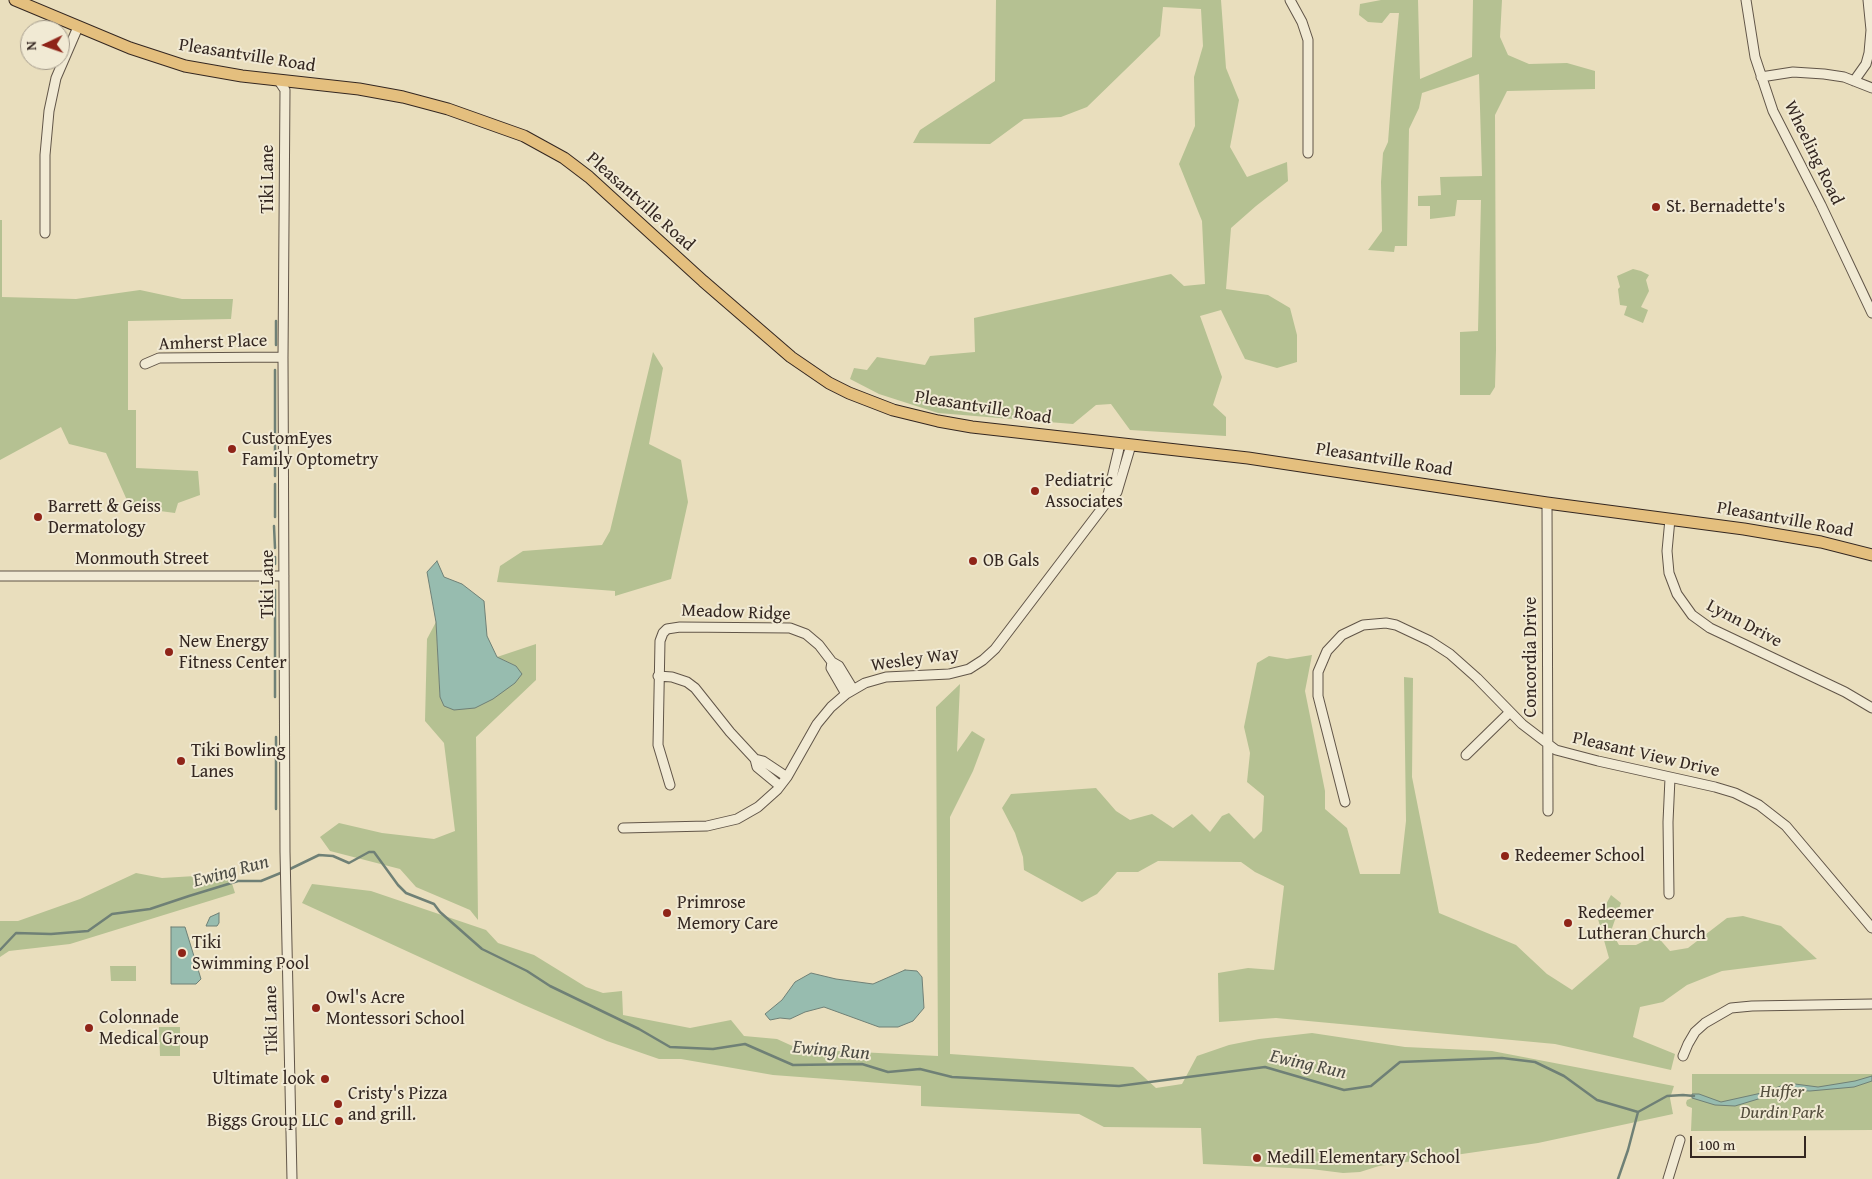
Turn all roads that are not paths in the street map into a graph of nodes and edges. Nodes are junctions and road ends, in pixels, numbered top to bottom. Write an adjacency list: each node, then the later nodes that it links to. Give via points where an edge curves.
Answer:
1 (15, 0): 5 (main road, Pleasantville Road)
2 (1290, 0): 10 (street, via 1308,40)
3 (1746, 0): 6 (street, Wheeling Road, via 1752,44)
4 (1868, 0): 8 (street, via 1869,53)
5 (78, 27): 7 (main road, Pleasantville Road, via 185,66); 11 (street, via 56,78 49,110 45,155)
6 (1761, 77): 8 (street, via 1804,72); 12 (street, Wheeling Road, via 1779,123)
7 (279, 81): 13 (street, Tiki Lane, via 285,90); 15 (main road, Pleasantville Road, via 359,89 418,100 492,123 545,146 588,177 791,357 849,393 893,410 938,421)
8 (1854, 81): 9 (street)
9 (1872, 88)
10 (1308, 153)
11 (45, 233)
12 (1872, 313)
13 (283, 357): 14 (street, Amherst Place, via 160,358); 20 (street, Tiki Lane)
14 (145, 364)
15 (1126, 445): 16 (main road, Pleasantville Road, via 1320,467); 22 (street, Wesley Way, via 1120,488 995,649 983,660 969,669 949,674 886,677 865,683)
16 (1547, 502): 17 (main road, Pleasantville Road); 25 (street, Concordia Drive)
17 (1670, 519): 18 (main road, Pleasantville Road, via 1817,541); 23 (street, Lynn Drive, via 1669,573 1677,594 1692,615 1710,628)
18 (1872, 555)
19 (0, 576): 20 (street, Monmouth Street)
20 (284, 576): 40 (street, Tiki Lane, via 284,852)
21 (658, 676): 22 (street, Meadow Ridge, via 660,641 663,633 672,627 790,628 806,634 839,666); 27 (street, via 672,677 695,688); 30 (street, Meadow Ridge, via 658,745)
22 (850, 692): 28 (street, Wesley Way, via 817,724)
23 (1872, 708)
24 (1510, 712): 25 (street, Pleasant View Drive); 26 (street); 32 (street, Pleasant View Drive, via 1450,654 1430,641 1386,623 1352,629 1327,651 1318,672 1317,684)
25 (1548, 745): 29 (street, Pleasant View Drive, via 1563,753); 33 (street, Concordia Drive)
26 (1466, 755)
27 (755, 759): 28 (street); 31 (street, via 758,767)
28 (787, 777): 31 (street, Wesley Way)
29 (1670, 778): 35 (street); 36 (street, Pleasant View Drive, via 1729,791 1770,812 1798,840)
30 (670, 785)
31 (780, 786): 34 (street, Wesley Way, via 749,813 721,824)
32 (1345, 802)
33 (1548, 811)
34 (623, 828)
35 (1669, 894)
36 (1872, 928)
37 (1872, 1004): 38 (street, via 1731,1008 1704,1022)
38 (1683, 1056)
39 (1680, 1140): 41 (street)
40 (292, 1179)
41 (1668, 1179)

